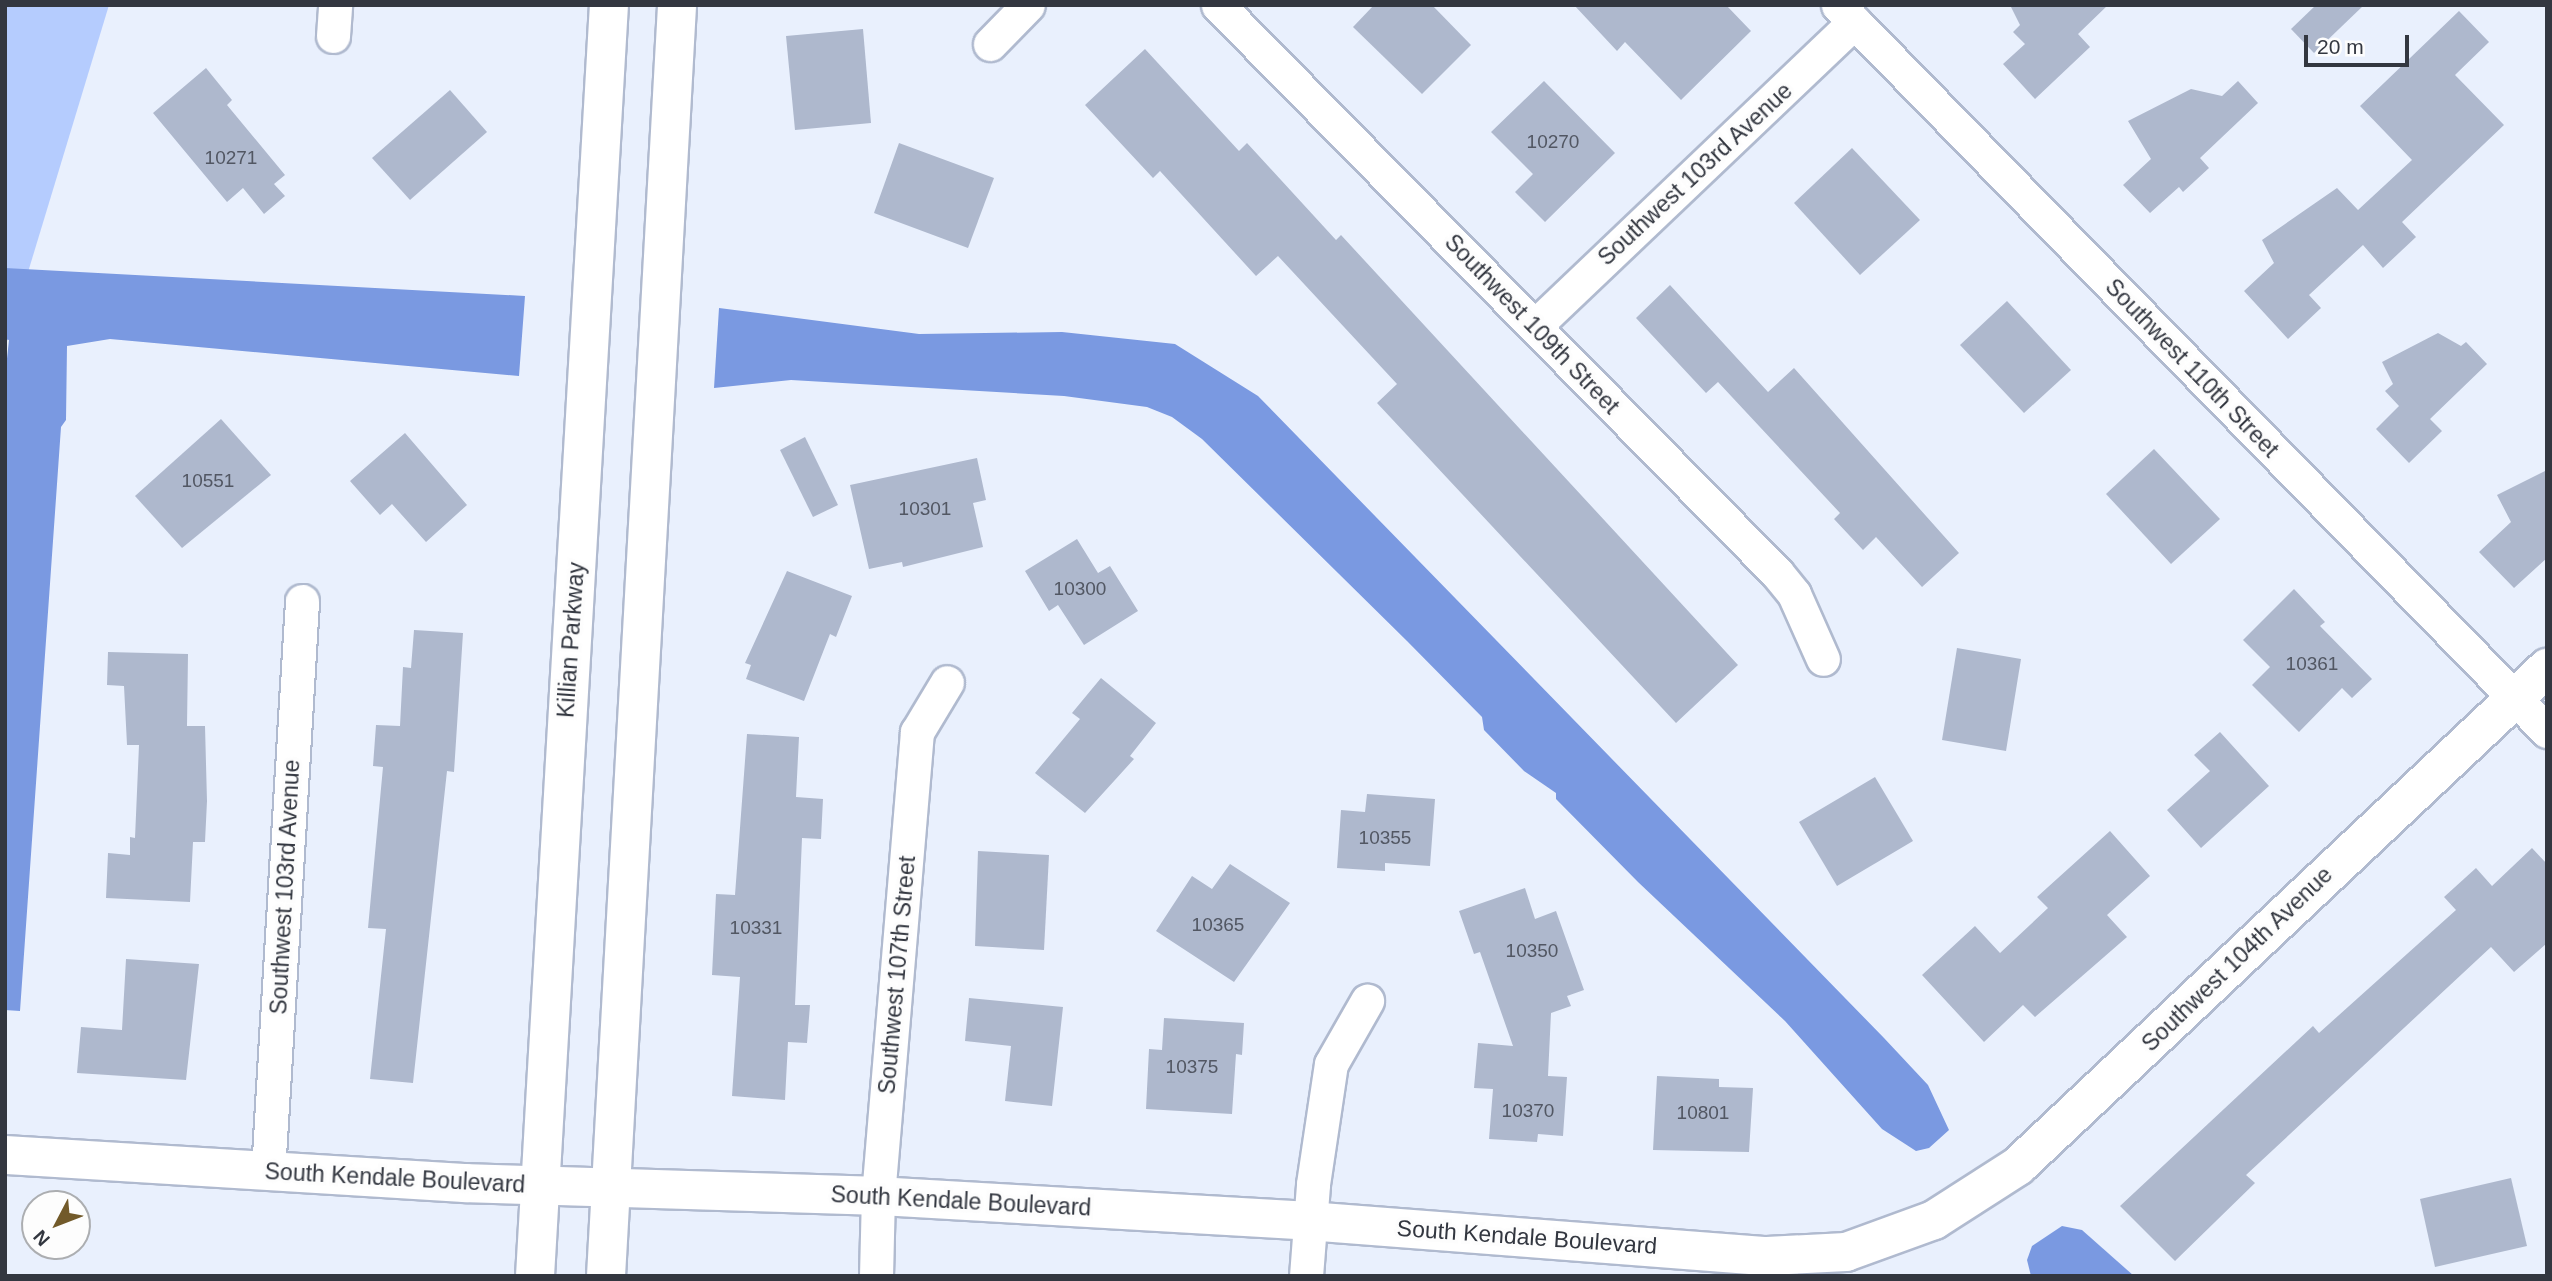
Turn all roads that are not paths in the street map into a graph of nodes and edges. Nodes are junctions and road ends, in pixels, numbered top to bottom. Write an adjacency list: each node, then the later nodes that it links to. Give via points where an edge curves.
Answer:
1 (609, 5): 17 (street, Killian Parkway)
2 (677, 5): 18 (street)
3 (1028, 5): 6 (street)
4 (1218, 5): 7 (street, Southwest 109th Street)
5 (1846, 14): 7 (street, Southwest 103rd Avenue); 12 (street, Southwest 110th Street)
6 (990, 44)
7 (1535, 326): 9 (street, Southwest 109th Street, via 1786,583)
8 (302, 601): 16 (street, Southwest 103rd Avenue)
9 (1824, 659)
10 (2547, 668): 12 (street, Southwest 104th Avenue)
11 (947, 682): 19 (street, Southwest 107th Street, via 918,732)
12 (2513, 698): 13 (street, Southwest 110th Street); 21 (street, Southwest 104th Avenue, via 2018,1166 1955,1209)
13 (2547, 732)
14 (1367, 1001): 20 (street, via 1331,1065)
15 (5, 1155): 16 (street, South Kendale Boulevard)
16 (268, 1172): 17 (street, South Kendale Boulevard)
17 (539, 1186): 18 (street, South Kendale Boulevard); 22 (street, Killian Parkway)
18 (611, 1186): 19 (street, South Kendale Boulevard); 23 (street)
19 (878, 1196): 20 (street, South Kendale Boulevard); 24 (street, Southwest 107th Street)
20 (1308, 1221): 21 (street, South Kendale Boulevard, via 1791,1257 1846,1252); 25 (street)
21 (1912, 1230)
22 (535, 1276)
23 (606, 1276)
24 (876, 1276)
25 (1306, 1276)

